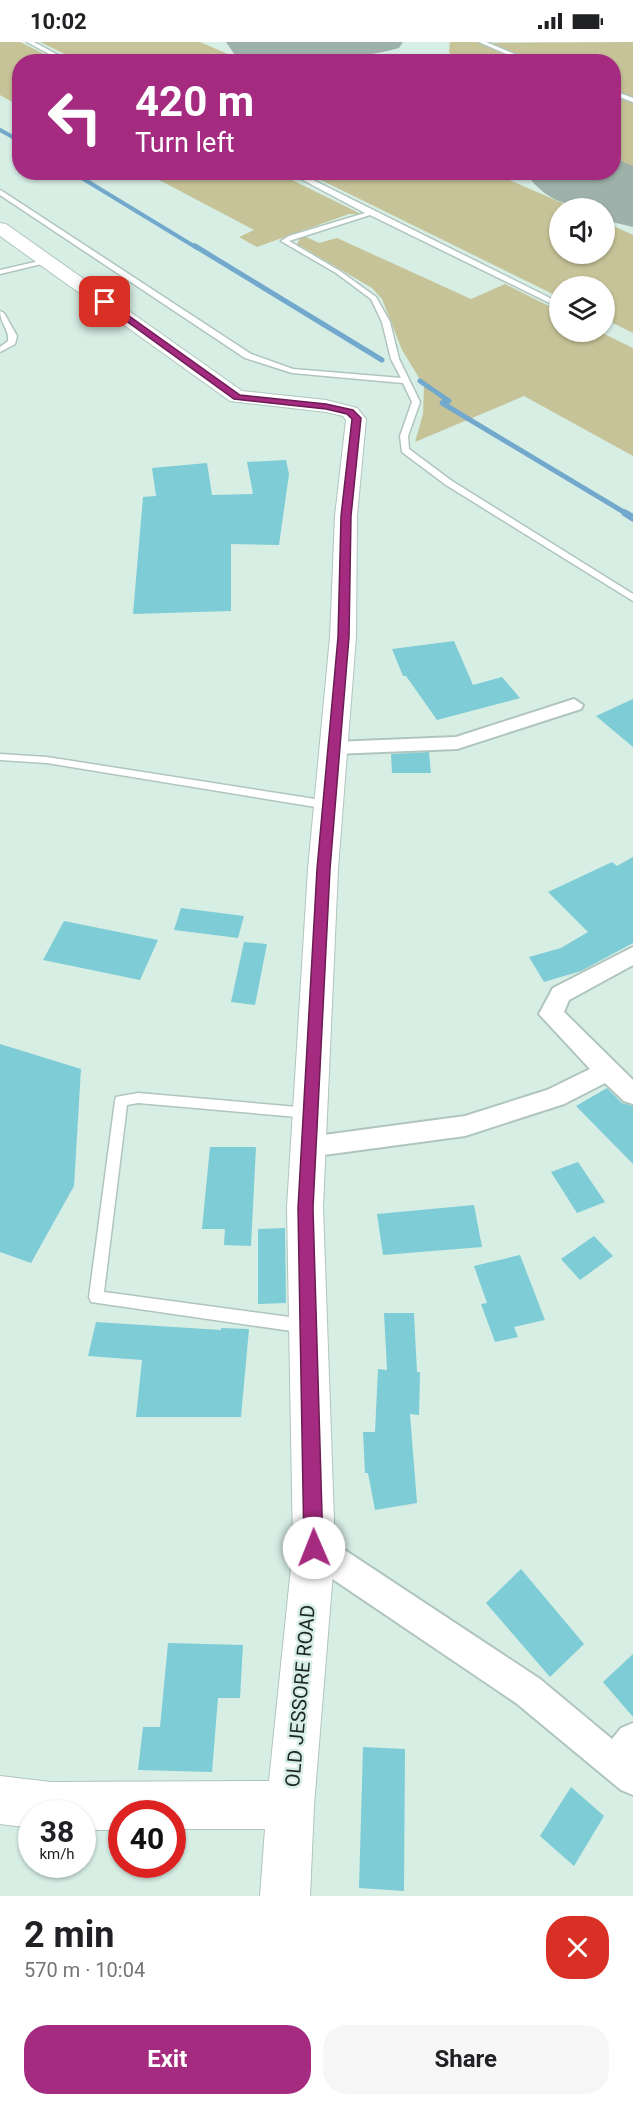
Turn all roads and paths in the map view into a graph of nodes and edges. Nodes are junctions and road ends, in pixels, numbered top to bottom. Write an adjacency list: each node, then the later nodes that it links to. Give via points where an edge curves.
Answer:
1 (30, 42): 3 (lane)
2 (482, 42): 4 (lane)
3 (53, 54)
4 (511, 54)
5 (307, 180): 7 (lane)
6 (0, 192): 14 (lane, via 248,356 292,370)
7 (371, 213): 11 (lane); 14 (lane, via 284,242 338,272 374,298)
8 (0, 228): 9 (street)
9 (48, 261): 10 (lane); 17 (street, OLD JESSORE ROAD, via 237,398 326,406 350,412 356,418 346,516 343,637)
10 (0, 272)
11 (549, 301)
12 (0, 313): 13 (lane, via 13,336 12,342)
13 (0, 350)
14 (406, 381): 15 (lane, via 416,402 404,436 405,450 449,483)
15 (633, 598)
16 (574, 705): 17 (street, via 457,743)
17 (334, 748): 19 (street, OLD JESSORE ROAD)
18 (0, 757): 19 (lane, via 47,760)
19 (329, 805): 23 (street, OLD JESSORE ROAD)
20 (633, 956): 21 (street, via 561,994 551,1014)
21 (607, 1071): 22 (street); 24 (street, via 555,1097 465,1126)
22 (633, 1094)
23 (311, 1113): 24 (street, OLD JESSORE ROAD); 25 (lane, via 138,1098 121,1101 96,1297)
24 (309, 1148): 25 (street, OLD JESSORE ROAD, via 305,1208)
25 (308, 1326): 26 (street, OLD JESSORE ROAD)
26 (314, 1548): 27 (street); 29 (street, OLD JESSORE ROAD)
27 (627, 1759)
28 (0, 1800): 29 (street, via 51,1806)
29 (290, 1805): 30 (street, OLD JESSORE ROAD)
30 (285, 1896)

